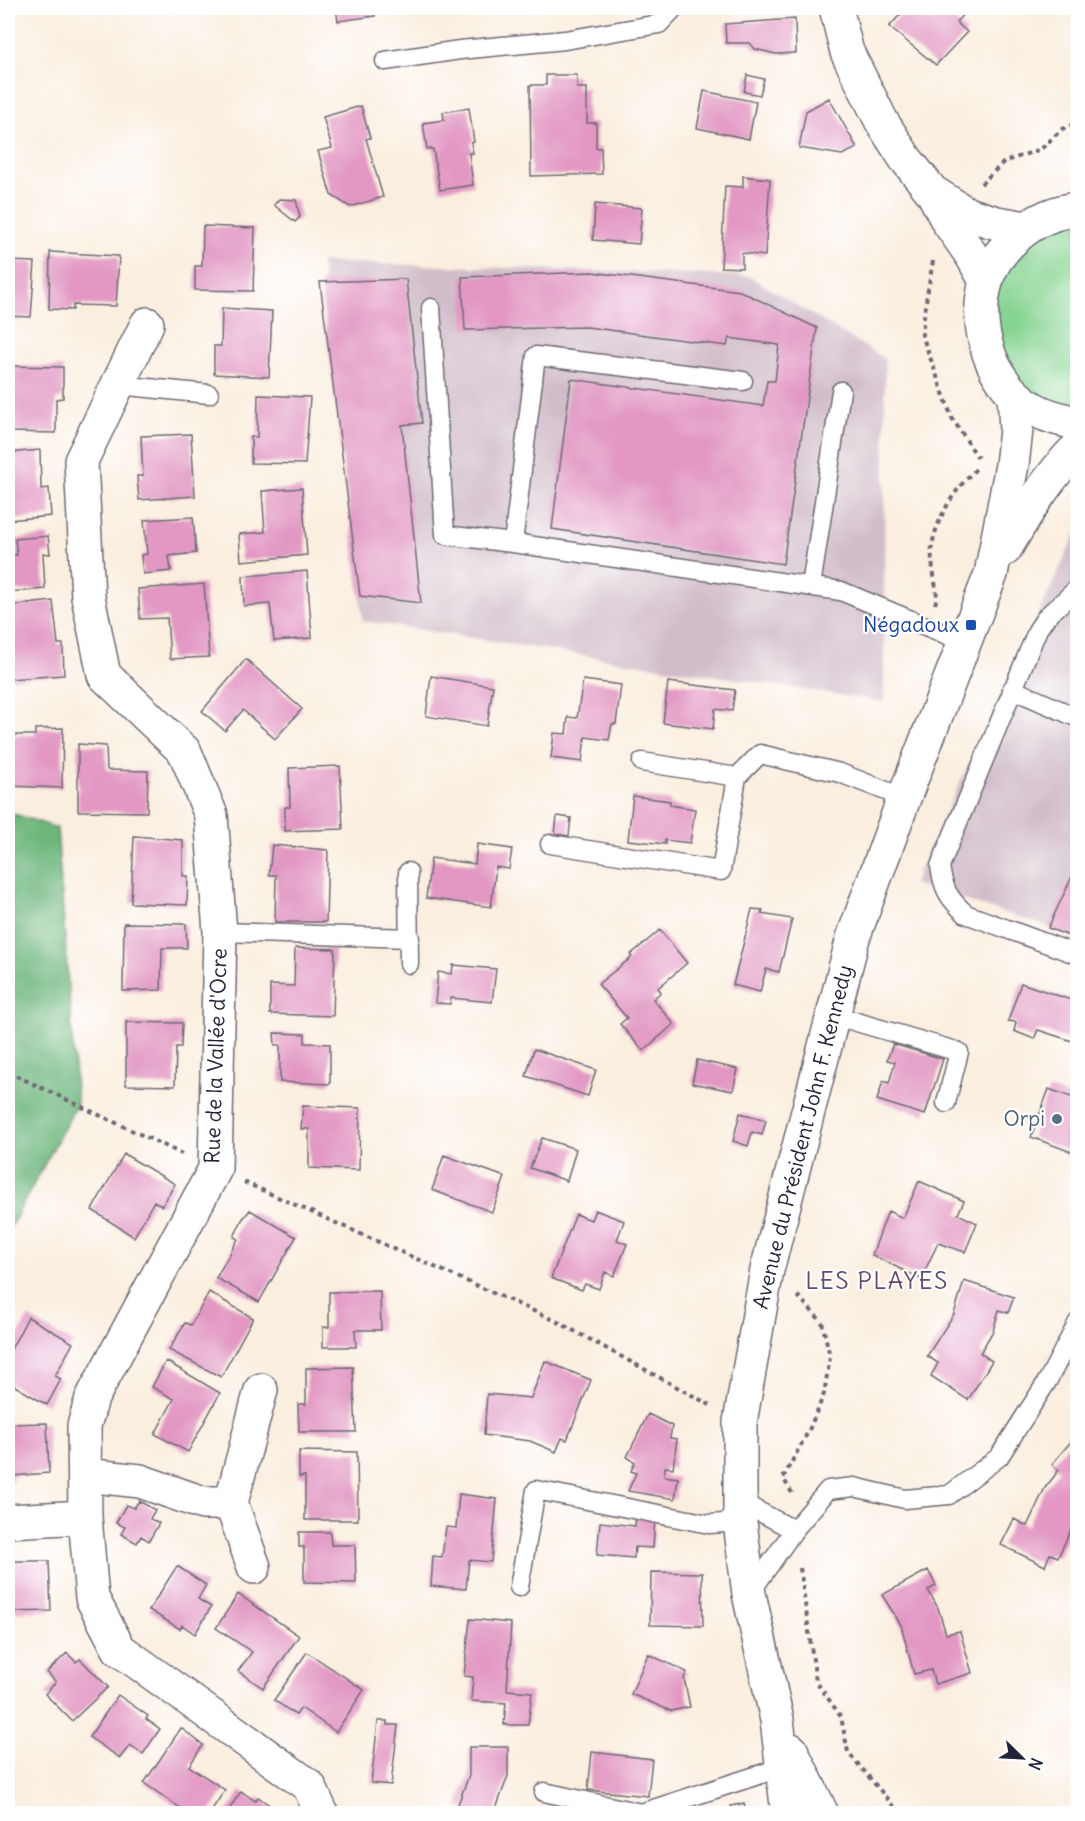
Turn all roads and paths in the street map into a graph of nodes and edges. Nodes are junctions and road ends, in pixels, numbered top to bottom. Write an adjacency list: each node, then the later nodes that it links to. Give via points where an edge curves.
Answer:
1 (674, 8): 3 (lane, via 659,24 565,40)
2 (836, 8): 4 (street, via 847,52 882,122)
3 (385, 61)
4 (933, 193): 6 (street, via 967,214); 7 (street)
5 (1075, 207): 6 (street)
6 (1026, 228): 7 (street, via 1008,245)
7 (986, 281): 14 (street, via 981,317 985,345)
8 (431, 308): 17 (lane, via 445,535)
9 (147, 324): 11 (street, Rue de la Vallée d'Ocre)
10 (743, 381): 17 (lane, via 536,356)
11 (118, 386): 13 (lane); 29 (street, Rue de la Vallée d'Ocre, via 81,460 88,597 104,675 185,752 211,815)
12 (841, 391): 19 (lane)
13 (208, 394)
14 (1014, 394): 15 (street, via 1048,415); 18 (street, Avenue du Président John F. Kennedy, via 1016,430 1012,465)
15 (1077, 423)
16 (1077, 447): 18 (street, Avenue du Président John F. Kennedy, via 1030,506)
17 (513, 543): 19 (lane)
18 (991, 574): 21 (street, Avenue du Président John F. Kennedy)
19 (811, 586): 21 (lane, via 841,591)
20 (1077, 588): 22 (lane, via 1038,629)
21 (964, 642): 26 (street, Avenue du Président John F. Kennedy)
22 (1012, 689): 23 (lane); 31 (lane, via 945,851 940,866 942,885 966,914)
23 (1077, 718)
24 (642, 762): 25 (lane)
25 (737, 777): 26 (lane, via 760,754 840,773); 27 (lane, via 721,871)
26 (904, 798): 33 (street, Avenue du Président John F. Kennedy, via 853,938)
27 (550, 844)
28 (408, 872): 30 (lane)
29 (220, 932): 30 (lane); 36 (street, Rue de la Vallée d'Ocre)
30 (410, 938): 32 (lane)
31 (1077, 955)
32 (409, 964)
33 (833, 1015): 35 (lane, via 959,1052); 37 (street, Avenue du Président John F. Kennedy)
34 (8, 1072): 36 (path)
35 (946, 1103)
36 (215, 1168): 40 (path, via 556,1321); 41 (street, Rue de la Vallée d'Ocre, via 92,1398 84,1426)
37 (767, 1270): 40 (street, Avenue du Président John F. Kennedy); 46 (path, via 822,1322 830,1357 825,1394 783,1478 795,1498)
38 (1077, 1322): 46 (lane, via 1048,1380 999,1457 949,1495 905,1499 854,1487 828,1490)
39 (261, 1390): 42 (street)
40 (740, 1422): 43 (street, Avenue du Président John F. Kennedy)
41 (85, 1475): 42 (street, via 140,1481 203,1503); 44 (street, Rue de la Vallée d'Ocre)
42 (231, 1503): 47 (street)
43 (739, 1512): 46 (lane); 48 (lane, via 709,1524 536,1490); 49 (street, Avenue du Président John F. Kennedy)
44 (85, 1517): 45 (street); 53 (street, Rue de la Vallée d'Ocre, via 92,1598 119,1649 309,1786)
45 (8, 1521)
46 (794, 1530): 49 (lane); 56 (path, via 816,1681 841,1717 848,1752)
47 (254, 1567)
48 (519, 1587)
49 (749, 1594): 50 (street, Avenue du Président John F. Kennedy)
50 (777, 1720): 51 (street, Avenue du Président John F. Kennedy); 55 (street, Avenue du Président John F. Kennedy)
51 (783, 1767): 52 (lane, via 641,1813); 54 (street, Avenue du Président John F. Kennedy)
52 (544, 1792)
53 (322, 1814)
54 (789, 1814)
55 (822, 1814)
56 (900, 1814)

